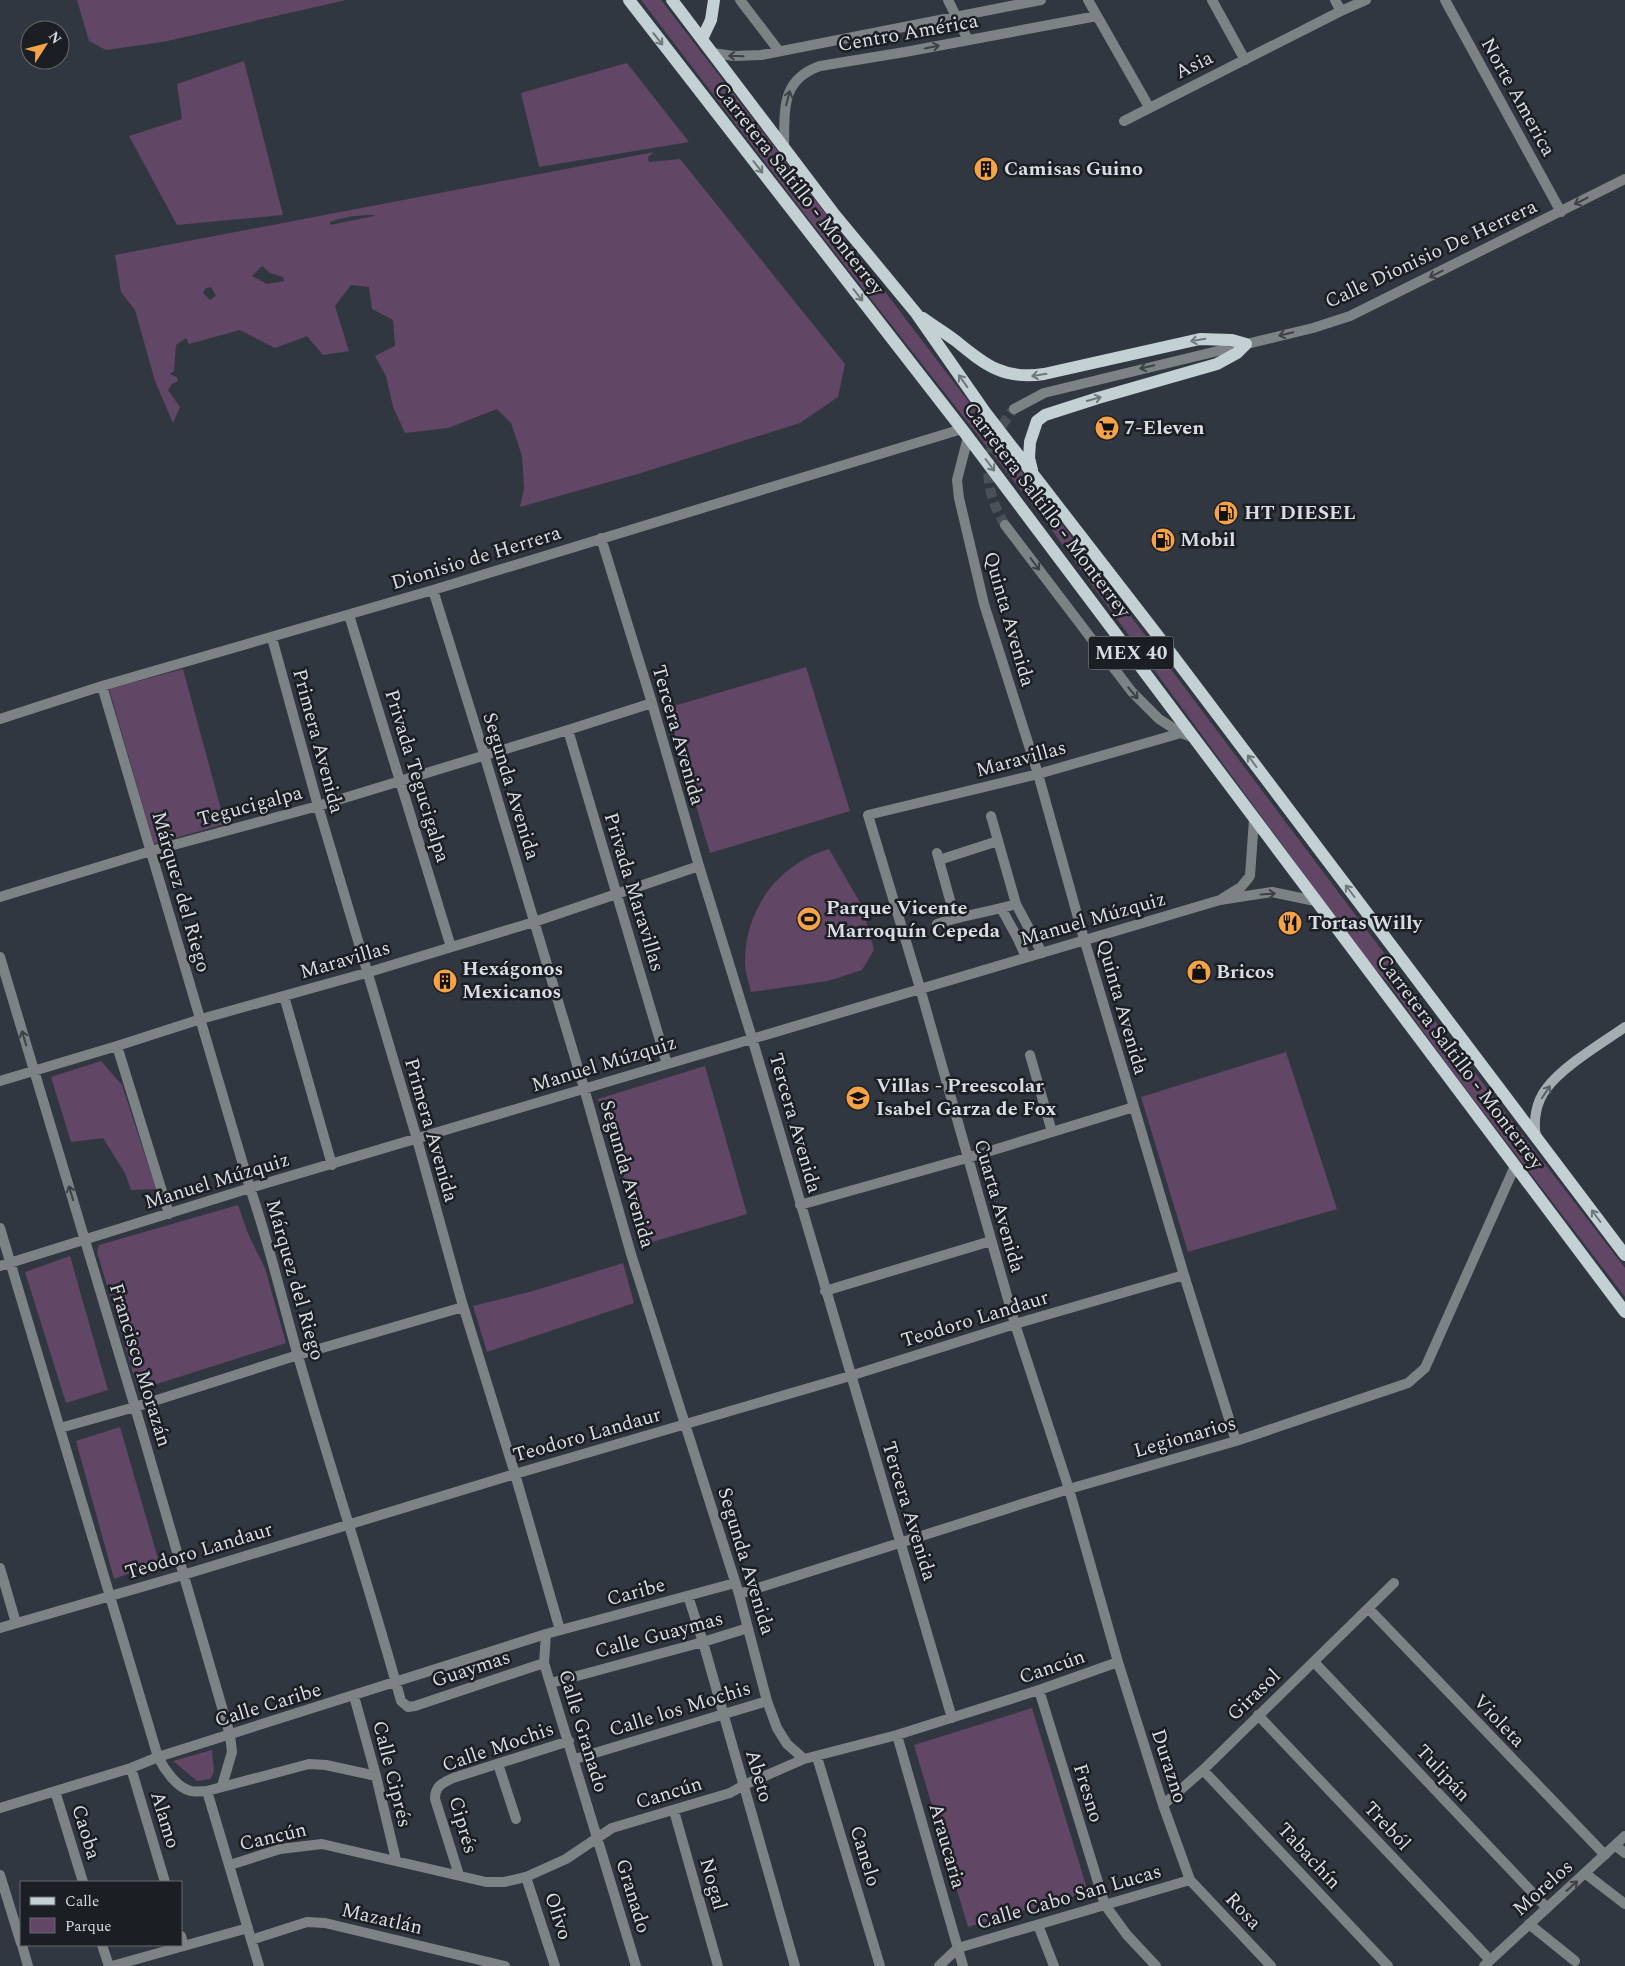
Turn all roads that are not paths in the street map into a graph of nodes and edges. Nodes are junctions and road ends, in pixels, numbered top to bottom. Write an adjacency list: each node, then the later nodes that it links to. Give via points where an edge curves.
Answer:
1 (628, 0): 28 (main road, Carretera Saltillo - Monterrey / MEX 40, one-way to 28)
2 (672, 0): 15 (main road, Carretera Saltillo - Monterrey / MEX 40)
3 (714, 0): 15 (main road, via 711,20)
4 (740, 0): 17 (street)
5 (948, 0): 13 (street)
6 (1041, 0): 13 (street, Centro América)
7 (1088, 0): 14 (street)
8 (1212, 0): 19 (street)
9 (1335, 0): 12 (street)
10 (1366, 0): 12 (street, Asia)
11 (1445, 0): 24 (street, Norte America)
12 (1341, 11): 19 (street, Asia)
13 (956, 16): 16 (street); 17 (street, Centro América)
14 (1097, 16): 16 (street, Centro América); 20 (street)
15 (702, 39): 18 (main road, Carretera Saltillo - Monterrey / MEX 40)
16 (968, 40): 22 (street, Centro América, one-way to 16, via 789,92 793,83 809,70)
17 (779, 51): 18 (street, Centro América, one-way to 18, via 747,56)
18 (712, 54): 22 (main road, Carretera Saltillo - Monterrey / MEX 40)
19 (1245, 60): 20 (street, Asia)
20 (1148, 107): 21 (street, Asia)
21 (1124, 121)
22 (784, 147): 25 (main road, Carretera Saltillo - Monterrey / MEX 40)
23 (1625, 179): 24 (street, Calle Dionisio De Herrera, one-way to 24)
24 (1561, 212): 26 (street, Calle Dionisio De Herrera, one-way to 26, via 1350,316)
25 (916, 313): 26 (main road, one-way to 25, via 1218,338 1200,339 1044,374 1016,376 979,360); 29 (main road, Carretera Saltillo - Monterrey / MEX 40, one-way to 25, via 985,412)
26 (1246, 344): 27 (street, one-way to 27, via 1044,393); 29 (main road, one-way to 26, via 1029,458 1030,442 1037,422 1045,415 1217,364)
27 (1014, 409)
28 (965, 433): 31 (street, Dionisio de Herrera); 40 (main road, Carretera Saltillo - Monterrey / MEX 40, one-way to 40); 42 (street, Quinta Avenida, via 957,480 958,498 984,604)
29 (1035, 476): 79 (main road, Carretera Saltillo - Monterrey / MEX 40, one-way to 29)
30 (1005, 525): 39 (street, one-way to 39, via 1132,692 1149,711)
31 (600, 538): 32 (street, Dionisio de Herrera); 36 (street, Tercera Avenida)
32 (433, 590): 33 (street, Dionisio de Herrera); 41 (street, Segunda Avenida)
33 (350, 615): 34 (street, Dionisio de Herrera); 43 (street, Privada Tegucigalpa)
34 (272, 638): 35 (street, Dionisio de Herrera); 44 (street, Primera Avenida)
35 (102, 686): 37 (street, Dionisio de Herrera); 49 (street, Márquez del Riego)
36 (652, 703): 38 (street, Tegucigalpa); 50 (street, Tercera Avenida)
37 (0, 719)
38 (568, 730): 41 (street, Tegucigalpa); 51 (street, Privada Maravillas)
39 (1181, 733): 40 (street); 42 (street, Maravillas)
40 (1196, 738): 47 (main road, Carretera Saltillo - Monterrey / MEX 40)
41 (484, 754): 43 (street, Tegucigalpa); 58 (street, Segunda Avenida)
42 (1038, 774): 45 (street, Maravillas); 60 (street, Quinta Avenida)
43 (401, 780): 44 (street, Tegucigalpa); 61 (street, Privada Tegucigalpa)
44 (318, 806): 49 (street, Tegucigalpa); 65 (street, Primera Avenida)
45 (868, 816): 66 (street, Cuarta Avenida)
46 (991, 816): 48 (street)
47 (1254, 819): 53 (street, Manuel Múzquiz, via 1250,876 1241,887); 54 (main road, Carretera Saltillo - Monterrey / MEX 40)
48 (998, 842): 55 (street); 57 (street, via 938,856)
49 (151, 851): 52 (street, Tegucigalpa); 68 (street, Márquez del Riego)
50 (699, 866): 51 (street, Maravillas); 70 (street, Tercera Avenida)
51 (616, 894): 58 (street, Maravillas); 73 (street, Privada Maravillas)
52 (0, 898)
53 (1220, 900): 54 (street, Manuel Múzquiz, one-way to 54, via 1272,892); 60 (street, Manuel Múzquiz)
54 (1315, 901): 83 (main road, Carretera Saltillo - Monterrey / MEX 40)
55 (1016, 904): 56 (street); 62 (street)
56 (1001, 908): 57 (street); 64 (street)
57 (955, 918): 59 (street)
58 (534, 922): 61 (street, Maravillas); 76 (street, Segunda Avenida)
59 (937, 924)
60 (1085, 941): 62 (street, Manuel Múzquiz); 77 (street, Quinta Avenida)
61 (450, 947): 65 (street, Maravillas)
62 (1042, 954): 64 (street, Manuel Múzquiz)
63 (0, 957): 74 (street, Francisco Morazán, one-way to 63)
64 (1026, 957): 66 (street, Manuel Múzquiz)
65 (366, 973): 67 (street, Maravillas); 80 (street, Primera Avenida)
66 (920, 988): 70 (street, Manuel Múzquiz); 81 (street, Cuarta Avenida)
67 (284, 996): 68 (street, Maravillas); 82 (street)
68 (201, 1019): 71 (street, Maravillas); 84 (street, Márquez del Riego)
69 (1625, 1027): 79 (main road, one-way to 69, via 1536,1110 1546,1089 1576,1062)
70 (752, 1038): 73 (street, Manuel Múzquiz); 85 (street, Tercera Avenida)
71 (117, 1046): 74 (street, Maravillas); 86 (street)
72 (1030, 1055): 78 (street)
73 (667, 1064): 76 (street, Manuel Múzquiz)
74 (34, 1070): 75 (street, Maravillas); 88 (street, Francisco Morazán, one-way to 74)
75 (0, 1081)
76 (584, 1088): 80 (street, Manuel Múzquiz); 101 (street, Segunda Avenida, via 631,1254)
77 (1134, 1107): 78 (street); 93 (street, Quinta Avenida)
78 (1052, 1132): 81 (street)
79 (1536, 1138): 90 (main road, Carretera Saltillo - Monterrey / MEX 40, one-way to 79)
80 (417, 1139): 82 (street, Manuel Múzquiz); 95 (street, Primera Avenida)
81 (967, 1158): 85 (street); 89 (street, Cuarta Avenida)
82 (332, 1164): 84 (street, Manuel Múzquiz)
83 (1515, 1166): 96 (main road, Carretera Saltillo - Monterrey / MEX 40); 103 (street, Legionarios, via 1425,1368 1417,1376 1398,1388)
84 (250, 1188): 86 (street, Manuel Múzquiz); 98 (street, Márquez del Riego, via 265,1230)
85 (800, 1205): 94 (street, Tercera Avenida)
86 (169, 1214): 88 (street, Manuel Múzquiz)
87 (0, 1228): 91 (street)
88 (85, 1240): 91 (street, Manuel Múzquiz); 100 (street, Francisco Morazán)
89 (991, 1241): 94 (street); 97 (street, Cuarta Avenida)
90 (1625, 1255)
91 (11, 1263): 92 (street, Manuel Múzquiz); 102 (street)
92 (0, 1266)
93 (1184, 1275): 97 (street, Teodoro Landaur); 103 (street, Quinta Avenida)
94 (825, 1290): 99 (street, Tercera Avenida)
95 (463, 1308): 98 (street); 104 (street, Primera Avenida)
96 (1625, 1312)
97 (1015, 1324): 99 (street, Teodoro Landaur); 105 (street, Cuarta Avenida)
98 (298, 1355): 100 (street); 106 (street, Márquez del Riego)
99 (850, 1376): 101 (street, Teodoro Landaur); 107 (street, Tercera Avenida)
100 (135, 1407): 102 (street); 109 (street, Francisco Morazán)
101 (685, 1425): 104 (street, Teodoro Landaur); 110 (street, Segunda Avenida)
102 (60, 1428): 113 (street)
103 (1236, 1441): 105 (street, Legionarios)
104 (515, 1474): 106 (street, Teodoro Landaur); 119 (street, Primera Avenida)
105 (1069, 1489): 107 (street, Legionarios); 122 (street, Cuarta Avenida)
106 (350, 1524): 109 (street, Teodoro Landaur); 125 (street, Márquez del Riego)
107 (901, 1542): 112 (street, Legionarios); 133 (street, Tercera Avenida)
108 (0, 1568): 116 (street)
109 (183, 1575): 113 (street, Teodoro Landaur); 134 (street, Francisco Morazán)
110 (735, 1583): 112 (street, Segunda Avenida); 114 (street, Caribe)
111 (1394, 1583): 115 (street, Girasol)
112 (739, 1594): 118 (street, Segunda Avenida)
113 (110, 1596): 116 (street, Teodoro Landaur); 137 (street)
114 (688, 1596): 119 (street, Caribe); 121 (street, Abeto)
115 (1369, 1610): 123 (street, Girasol); 158 (street, Violeta)
116 (16, 1624): 117 (street, Teodoro Landaur)
117 (0, 1628)
118 (748, 1628): 121 (street, Calle Guaymas); 129 (street, Segunda Avenida)
119 (560, 1630): 120 (street, Caribe)
120 (546, 1634): 124 (street, Calle Granado); 125 (street, Calle Caribe)
121 (703, 1642): 126 (street, Calle Guaymas); 131 (street, Abeto)
122 (1118, 1662): 127 (street, Cancún); 150 (street, Durazno)
123 (1314, 1662): 132 (street, Girasol); 170 (street, Tulipán)
124 (544, 1663): 126 (street, Calle Granado); 130 (street, Guaymas)
125 (396, 1683): 128 (street, Calle Caribe); 130 (street, Márquez del Riego, via 401,1701)
126 (551, 1683): 136 (street, Calle Granado)
127 (1039, 1690): 133 (street, Cancún); 169 (street, Fresno)
128 (354, 1696): 134 (street, Calle Caribe); 144 (street, Calle Ciprés)
129 (767, 1701): 131 (street, Calle los Mochis); 140 (street, Segunda Avenida, via 787,1744)
130 (408, 1707)
131 (723, 1715): 139 (street, Calle los Mochis); 145 (street, Abeto)
132 (1258, 1715): 143 (street, Girasol); 182 (street, Treból)
133 (952, 1718): 135 (street, Cancún)
134 (230, 1735): 137 (street, Calle Caribe); 146 (street, Francisco Morazán, via 232,1752)
135 (897, 1735): 138 (street, Cancún); 180 (street, Araucaria)
136 (569, 1741): 139 (street, Calle Granado); 141 (street, Calle Mochis)
137 (158, 1757): 142 (street, Calle Caribe); 149 (street, via 164,1768 189,1791)
138 (817, 1757): 140 (street, Cancún); 191 (street, Canelo)
139 (574, 1759): 155 (street, Calle Granado)
140 (804, 1759): 145 (street, Cancún)
141 (498, 1764): 147 (street, Calle Mochis); 153 (street)
142 (131, 1768): 148 (street, Calle Caribe); 167 (street, Alamo)
143 (1204, 1770): 150 (street, Girasol); 197 (street, Tabachín)
144 (376, 1776): 146 (street, via 309,1764); 159 (street, Calle Ciprés)
145 (744, 1785): 152 (street, Cancún, via 730,1793); 190 (street, Abeto)
146 (222, 1786): 149 (street)
147 (438, 1786): 163 (street, Ciprés, via 435,1799)
148 (55, 1791): 151 (street, Calle Caribe); 166 (street, Caoba)
149 (207, 1791): 160 (street)
150 (1163, 1805): 165 (street, Durazno)
151 (0, 1808)
152 (674, 1811): 155 (street, Cancún, via 612,1828); 189 (street, Nogal)
153 (516, 1819)
154 (1625, 1836): 156 (street, Morelos)
155 (597, 1837): 164 (street, Cancún, via 566,1859); 188 (street, Granado)
156 (1616, 1846): 157 (street); 158 (street, Morelos)
157 (1625, 1853)
158 (1605, 1855): 161 (street, Morelos)
159 (396, 1860): 160 (street, Cancún, via 322,1844 280,1849); 163 (street, Cancún)
160 (230, 1865): 173 (street)
161 (1586, 1874): 168 (street); 170 (street, Morelos, one-way to 161)
162 (0, 1875): 174 (street)
163 (459, 1875): 164 (street, Cancún, via 486,1882)
164 (526, 1877): 187 (street, Olivo)
165 (1190, 1880): 169 (street, Calle Cabo San Lucas); 196 (street, Rosa)
166 (83, 1881)
167 (165, 1881)
168 (1625, 1904)
169 (1105, 1905): 172 (street, Calle Cabo San Lucas); 195 (street)
170 (1547, 1908): 171 (street, Morelos)
171 (1530, 1924): 181 (street); 182 (street, Morelos)
172 (1038, 1925): 180 (street, Calle Cabo San Lucas); 194 (street)
173 (248, 1928): 175 (street); 176 (street)
174 (20, 1938)
175 (251, 1940): 185 (street); 186 (street, Mazatlán, via 307,1922 325,1923)
176 (183, 1941)
177 (23, 1946): 183 (street)
178 (102, 1946): 184 (street)
179 (168, 1946): 184 (street)
180 (958, 1948): 192 (street); 193 (street, Araucaria)
181 (1575, 1961)
182 (1486, 1964)
183 (28, 1966)
184 (110, 1966)
185 (259, 1966)
186 (505, 1966)
187 (555, 1966)
188 (636, 1966)
189 (718, 1966)
190 (795, 1966)
191 (880, 1966)
192 (938, 1966)
193 (963, 1966)
194 (1054, 1966)
195 (1156, 1966)
196 (1271, 1966)
197 (1388, 1966)

